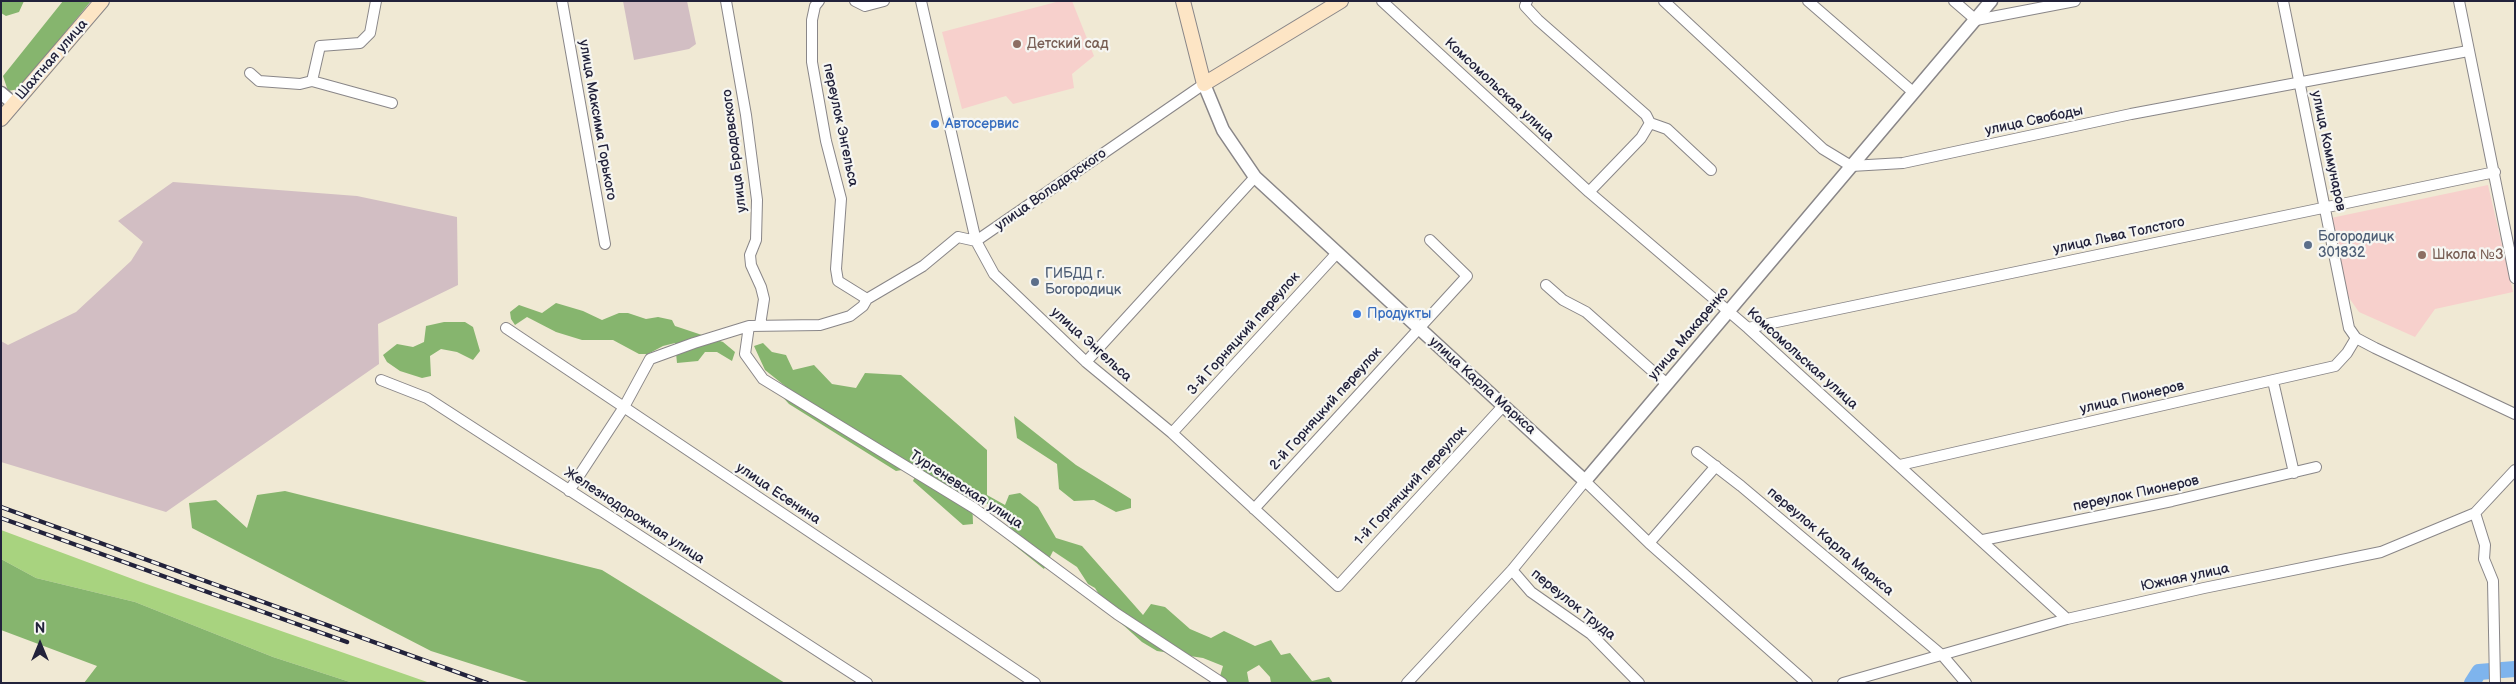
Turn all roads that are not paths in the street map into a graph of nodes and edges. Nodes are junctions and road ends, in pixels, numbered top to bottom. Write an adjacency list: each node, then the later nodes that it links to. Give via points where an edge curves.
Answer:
1 (102, 1): 29 (main road, Шахтная улица)
2 (376, 1): 23 (street, via 370,33 360,43 320,46)
3 (562, 1): 40 (street, улица Максима Горького)
4 (726, 1): 46 (street, улица Бродовского, via 757,200 756,240 750,256 764,299)
5 (820, 1): 44 (street, переулок Энгельса, via 815,6 812,20 812,62 826,141 841,199 838,281)
6 (855, 1): 7 (street, via 864,6)
7 (884, 1)
8 (921, 1): 39 (street, улица Энгельса)
9 (1183, 1): 25 (main road, улица Карла Маркса)
10 (1342, 1): 25 (main road, улица Володарского)
11 (1382, 1): 36 (street, Комсомольская улица)
12 (1527, 1): 31 (street, via 1525,6 1538,20 1646,114)
13 (1664, 1): 32 (street, via 1822,149)
14 (1808, 1): 26 (street)
15 (1954, 1): 20 (street)
16 (1991, 1): 20 (street, улица Макаренко)
17 (2075, 1): 20 (street)
18 (2283, 1): 24 (street, улица Коммунаров)
19 (2459, 1): 21 (street)
20 (1976, 20): 26 (street, улица Макаренко)
21 (2468, 50): 24 (street, улица Свободы); 34 (street)
22 (250, 73): 23 (street, via 258,81 300,84)
23 (312, 81): 28 (street)
24 (2299, 82): 32 (street, улица Свободы, via 1903,163); 37 (street, улица Коммунаров)
25 (1204, 84): 35 (street, улица Карла Маркса, via 1223,130); 39 (street, улица Володарского)
26 (1913, 92): 32 (street, улица Макаренко)
27 (1, 93): 29 (street)
28 (392, 103)
29 (14, 104): 30 (main road, Шахтная улица)
30 (1, 119)
31 (1650, 123): 33 (street, via 1667,130); 36 (street, via 1641,138)
32 (1851, 166): 45 (street, улица Макаренко)
33 (1711, 170)
34 (2495, 172): 37 (street, улица Льва Толстого); 42 (street)
35 (1255, 177): 41 (street, улица Карла Маркса); 51 (street)
36 (1590, 192): 45 (street, Комсомольская улица)
37 (2326, 208): 49 (street, улица Льва Толстого); 50 (street, улица Коммунаров, via 2349,328)
38 (1430, 240): 47 (street, 2-й Горняцкий переулок, via 1467,276 1437,311)
39 (976, 241): 44 (street, via 958,237 923,266); 51 (street, улица Энгельса, via 994,274)
40 (605, 244)
41 (1337, 253): 47 (street, улица Карла Маркса); 58 (street, 3-й Горняцкий переулок)
42 (2515, 278)
43 (1546, 286): 54 (street, via 1586,312)
44 (868, 299): 46 (street, via 850,316 820,325)
45 (1728, 312): 49 (street, Комсомольская улица); 54 (street, улица Макаренко)
46 (755, 326): 56 (street, via 650,359); 77 (street, Тургеневская улица, via 745,354 763,379 974,508 1117,614)
47 (1418, 327): 55 (street, улица Карла Маркса); 67 (street, 2-й Горняцкий переулок)
48 (506, 328): 56 (street, улица Есенина)
49 (1748, 328): 60 (street, Комсомольская улица)
50 (2356, 338): 53 (street, улица Пионеров, via 2335,366); 57 (street)
51 (1086, 362): 58 (street, улица Энгельса)
52 (381, 380): 66 (street, Железнодорожная улица, via 427,398)
53 (2273, 381): 60 (street, улица Пионеров); 64 (street)
54 (1667, 384): 65 (street, улица Макаренко)
55 (1504, 405): 65 (street, улица Карла Маркса); 72 (street, 1-й Горняцкий переулок)
56 (624, 406): 66 (street); 76 (street, улица Есенина)
57 (2515, 414)
58 (1172, 433): 67 (street, улица Энгельса)
59 (1697, 452): 61 (street, переулок Карла Маркса)
60 (1900, 465): 69 (street, Комсомольская улица)
61 (1716, 466): 70 (street); 74 (street, переулок Карла Маркса)
62 (2316, 467): 64 (street, переулок Пионеров)
63 (2515, 470): 68 (street, Южная улица)
64 (2294, 473): 69 (street, переулок Пионеров, via 2172,502)
65 (1585, 481): 70 (street, улица Карла Маркса); 71 (street, улица Макаренко)
66 (569, 491): 75 (street, Железнодорожная улица)
67 (1254, 509): 72 (street, улица Энгельса)
68 (2475, 513): 73 (street, Южная улица, via 2381,552); 83 (street, via 2485,545 2484,559 2493,581)
69 (1983, 540): 73 (street, Комсомольская улица)
70 (1649, 543): 80 (street, улица Карла Маркса)
71 (1512, 570): 78 (street, улица Макаренко); 79 (street, переулок Труда, via 1531,592 1591,634)
72 (1338, 586)
73 (2067, 619): 74 (street, Южная улица)
74 (1943, 656): 81 (street, Южная улица); 82 (street, переулок Карла Маркса)
75 (867, 683)
76 (1035, 683)
77 (1222, 683)
78 (1407, 683)
79 (1639, 683)
80 (1806, 683)
81 (1843, 683)
82 (1966, 683)
83 (2495, 683)

